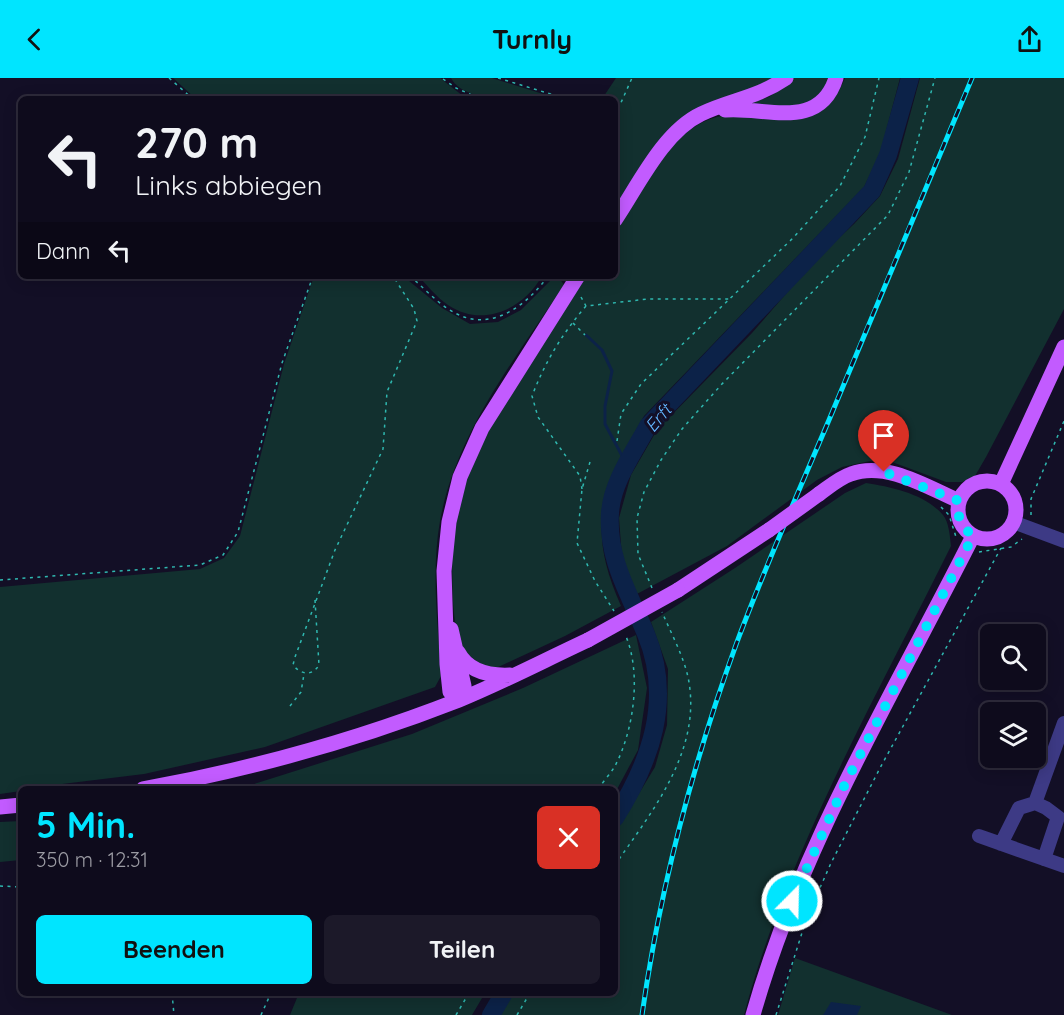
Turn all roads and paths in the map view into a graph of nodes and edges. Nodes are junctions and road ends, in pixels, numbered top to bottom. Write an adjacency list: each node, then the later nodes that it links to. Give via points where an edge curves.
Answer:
1 (169, 78): 9 (path)
2 (443, 78): 10 (path)
3 (498, 78): 11 (path)
4 (632, 78): 12 (path)
5 (786, 78): 13 (main road, via 751,98)
6 (836, 78): 13 (main road, via 825,97 795,114 730,110)
7 (879, 78): 20 (path, via 865,137 840,186)
8 (935, 78): 35 (path, via 909,172 888,215 721,385 661,460 644,492 638,518 638,554)
9 (190, 96)
10 (470, 96)
11 (557, 96)
12 (618, 109)
13 (701, 114): 14 (main road, via 680,127 662,148)
14 (618, 215)
15 (312, 279): 34 (path, via 282,363 238,532 223,555 200,565)
16 (395, 279): 36 (path, via 417,321 387,392 383,449)
17 (413, 279): 18 (path, via 444,306 471,320 497,318 514,310)
18 (546, 279)
19 (576, 279): 38 (main road, via 469,453 449,522 444,571)
20 (729, 299): 21 (path, via 648,299 586,306); 25 (path, via 641,384 621,414)
21 (572, 322): 22 (path); 27 (path, via 550,353 532,396 538,417 580,476)
22 (585, 334)
23 (1064, 347): 26 (main road)
24 (1064, 421): 28 (path)
25 (617, 441)
26 (1001, 484): 29 (main road, via 981,481 971,485); 31 (main road, via 1013,497)
27 (582, 489)
28 (1031, 499)
29 (959, 501): 32 (main road, via 959,521); 41 (main road, bridge, via 902,477 873,470 849,475 678,590)
30 (934, 503): 32 (path, via 948,513 956,538)
31 (1013, 522): 32 (main road, via 1000,536); 33 (street)
32 (970, 541): 65 (main road, via 809,861 777,939); 66 (path, via 979,552 1001,549 831,863 807,917)
33 (1064, 541)
34 (0, 580)
35 (656, 596)
36 (315, 600): 40 (path, via 293,665); 40 (path, via 319,665 313,672)
37 (660, 607): 53 (path, via 687,673 689,724 670,784)
38 (447, 615): 39 (main road); 42 (main road, via 450,692)
39 (458, 651): 41 (main road, via 465,662 479,671); 42 (main road, via 464,686)
40 (304, 673): 43 (path, via 301,692)
41 (516, 675): 42 (main road)
42 (459, 700): 45 (main road, via 305,752)
43 (290, 706)
44 (1064, 723): 46 (street)
45 (158, 786)
46 (1035, 803): 49 (street); 51 (street, via 1019,808)
47 (18, 805): 48 (main road)
48 (0, 807)
49 (1061, 818): 52 (street)
50 (980, 836): 51 (street)
51 (1001, 844): 52 (street)
52 (1044, 859): 54 (street)
53 (618, 861)
54 (1064, 867)
55 (0, 885): 56 (path)
56 (18, 887)
57 (172, 996): 61 (path)
58 (270, 996): 62 (path)
59 (467, 996): 63 (path)
60 (528, 996): 64 (path)
61 (174, 1015)
62 (261, 1015)
63 (456, 1015)
64 (517, 1015)
65 (753, 1015)
66 (776, 1015)

